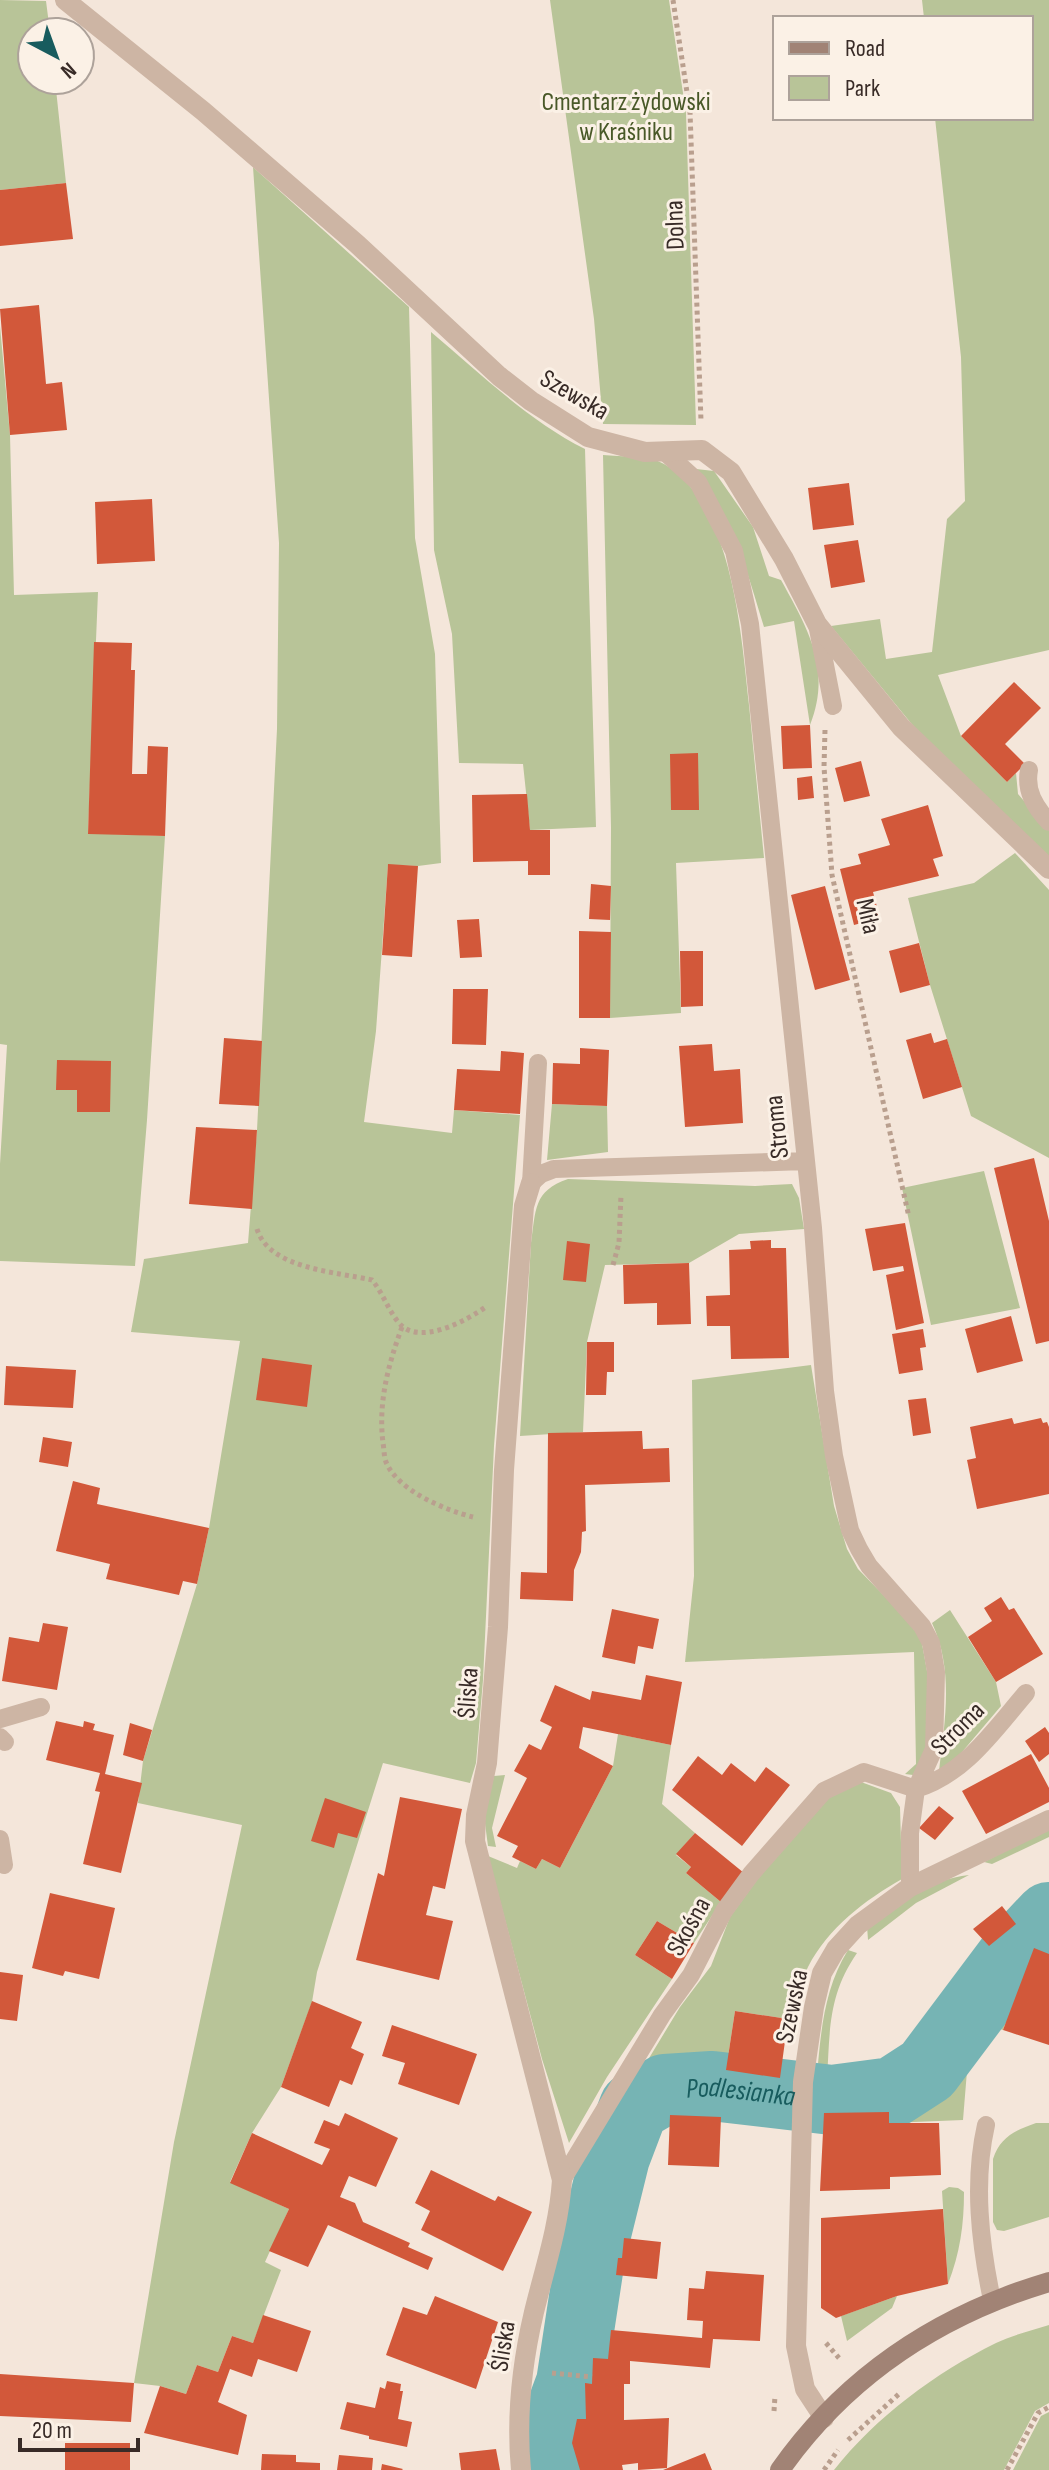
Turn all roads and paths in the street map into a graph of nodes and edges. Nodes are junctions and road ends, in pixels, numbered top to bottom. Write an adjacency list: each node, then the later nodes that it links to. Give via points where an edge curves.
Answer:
1 (65, 0): 4 (street, Szewska, via 203,111 531,401 588,437)
2 (673, 0): 3 (path, Dolna, via 690,112)
3 (702, 450): 4 (street, Szewska); 5 (street, via 745,490)
4 (666, 453): 11 (lane, Stroma, via 698,482 734,551 750,624)
5 (817, 624): 6 (lane); 9 (street, via 901,727)
6 (833, 706): 14 (path, Miła, via 822,735 832,875)
7 (1029, 770): 8 (lane, via 1031,797)
8 (1049, 822)
9 (1049, 869)
10 (538, 1063): 13 (lane)
11 (805, 1161): 12 (lane); 23 (lane, Stroma, via 825,1391 850,1530 869,1566 931,1643 937,1705 934,1749)
12 (621, 1167): 13 (lane, via 554,1169); 16 (path, via 619,1243)
13 (531, 1183): 17 (street, Śliska, via 524,1206)
14 (909, 1217)
15 (257, 1229): 18 (path, via 261,1242 292,1263 372,1280)
16 (613, 1265)
17 (519, 1287): 18 (path, via 436,1332); 19 (street, Śliska)
18 (402, 1327): 19 (path, via 388,1365 380,1421 386,1462 425,1499)
19 (501, 1525): 29 (street, Śliska, via 487,1763 475,1841)
20 (1026, 1693): 23 (lane, Stroma, via 964,1763 937,1783)
21 (41, 1707): 22 (lane)
22 (0, 1719)
23 (916, 1789): 27 (lane, Stroma); 29 (lane, Skośna, via 864,1772 824,1791 724,1911 691,1975)
24 (1049, 1820): 27 (street, Szewska)
25 (0, 1839): 26 (lane)
26 (4, 1865)
27 (910, 1887): 36 (street, Szewska, via 858,1925 836,1949 822,1973 814,2007 803,2082 796,2346 805,2389)
28 (986, 2125): 31 (lane, via 980,2149 980,2237)
29 (562, 2180): 32 (street, Śliska, via 555,2238)
30 (1049, 2282): 31 (street)
31 (992, 2300): 36 (street, via 937,2326 901,2351)
32 (524, 2370): 33 (path); 37 (street, Śliska)
33 (592, 2377)
34 (908, 2386): 39 (path, via 839,2449)
35 (1049, 2407): 40 (path, via 1038,2413)
36 (824, 2418): 38 (street)
37 (521, 2470)
38 (780, 2470)
39 (824, 2470)
40 (1007, 2470)

